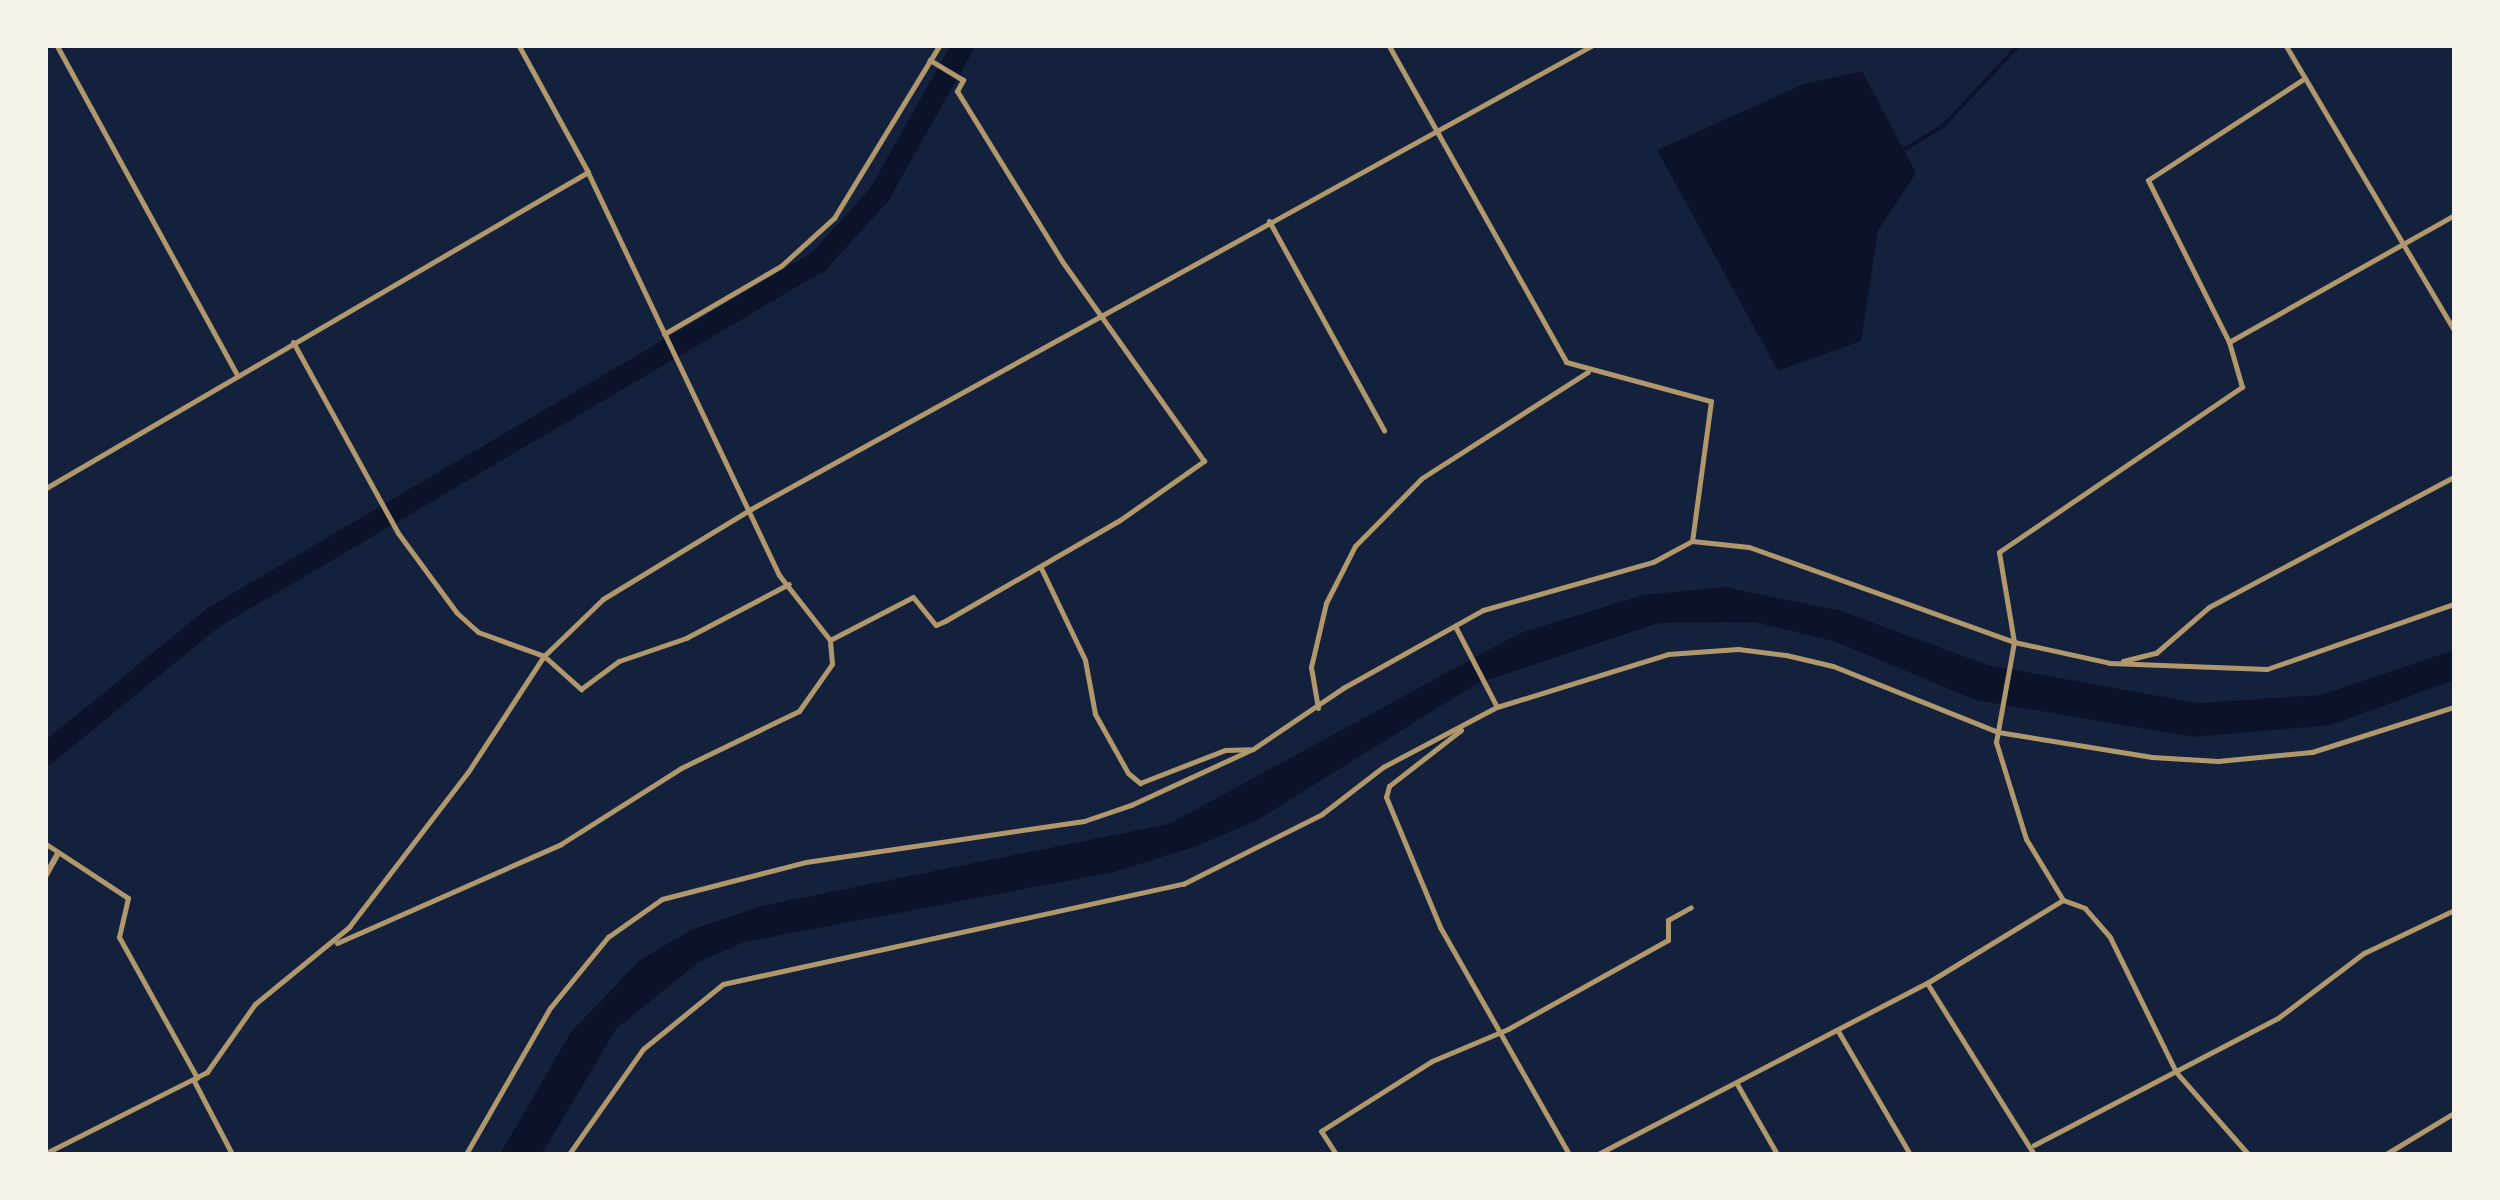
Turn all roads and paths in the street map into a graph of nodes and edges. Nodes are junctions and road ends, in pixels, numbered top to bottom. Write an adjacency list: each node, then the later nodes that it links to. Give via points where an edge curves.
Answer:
1 (57, 46): 20 (street)
2 (519, 46): 10 (street)
3 (939, 46): 7 (street)
4 (1389, 46): 9 (street)
5 (1591, 46): 9 (street)
6 (2286, 46): 8 (street)
7 (931, 60): 14 (street, via 960,78 957,91); 16 (street, via 834,218 781,266)
8 (2305, 78): 13 (street); 18 (street, via 2148,180)
9 (1437, 129): 12 (street); 19 (street, via 1566,362)
10 (588, 172): 16 (street); 17 (street)
11 (2454, 215): 13 (street)
12 (1269, 221): 14 (street); 21 (street)
13 (2401, 247): 15 (street); 18 (street)
14 (1099, 315): 24 (street); 26 (street, via 1204,461)
15 (2454, 330)
16 (664, 334): 24 (street)
17 (293, 342): 20 (street); 32 (street, via 398,533 478,632)
18 (2229, 342): 31 (street, via 2242,387 2230,399 2006,542 1999,563)
19 (1589, 372): 25 (street, via 1711,401); 36 (street, via 1422,478 1355,546 1326,603 1311,667)
20 (238, 376): 23 (street)
21 (1384, 430)
22 (2454, 477): 33 (street, via 2209,607 2156,653)
23 (46, 488)
24 (751, 509): 27 (street); 32 (street, via 603,599)
25 (1692, 541): 29 (street, via 1653,562 1508,602); 31 (street, via 1775,555)
26 (1041, 568): 30 (street, via 936,625 913,597); 39 (street, via 1085,660 1095,714 1128,773 1140,783 1225,750)
27 (789, 584): 30 (street); 32 (street, via 686,638 619,661 581,689)
28 (2454, 604): 33 (street, via 2267,669)
29 (1455, 626): 34 (street); 36 (street)
30 (830, 640): 46 (street, via 829,675 799,711 681,768 561,844)
31 (2014, 646): 33 (street); 38 (street)
32 (544, 656): 46 (street, via 468,772)
33 (2110, 663)
34 (1497, 707): 37 (street); 38 (street, via 1668,654 1738,649 1833,666)
35 (2454, 707): 38 (street, via 2312,752 2240,760 2152,757)
36 (1318, 708): 39 (street)
37 (1472, 722): 48 (street, via 1389,786 1386,797 1440,927); 58 (street, via 1383,767 1322,814 1183,884 723,984 643,1049)
38 (1998, 732): 43 (street, via 2000,764 2026,839)
39 (1253, 749): 57 (street, via 1084,821 806,862 662,899 608,937 550,1008)
40 (49, 845): 41 (street)
41 (57, 855): 42 (street); 51 (street, via 128,898 119,937)
42 (46, 875)
43 (2063, 900): 47 (street); 50 (street, via 2085,908 2110,937)
44 (1691, 907): 48 (street, via 1668,920 1668,940)
45 (2454, 910): 50 (street, via 2364,953 2278,1018)
46 (336, 943): 51 (street, via 255,1004)
47 (1927, 983): 49 (street); 54 (street)
48 (1502, 1029): 59 (street, via 1432,1061 1321,1131); 60 (street)
49 (1838, 1031): 52 (street); 63 (street)
50 (2176, 1072): 54 (street); 65 (street)
51 (195, 1080): 55 (street); 56 (street)
52 (1737, 1084): 61 (street); 62 (street)
53 (2454, 1113): 66 (street)
54 (2034, 1145): 64 (street)
55 (46, 1153)
56 (232, 1154)
57 (466, 1154)
58 (569, 1154)
59 (1336, 1154)
60 (1569, 1154)
61 (1598, 1154)
62 (1777, 1154)
63 (1910, 1154)
64 (2034, 1154)
65 (2248, 1154)
66 (2386, 1154)

